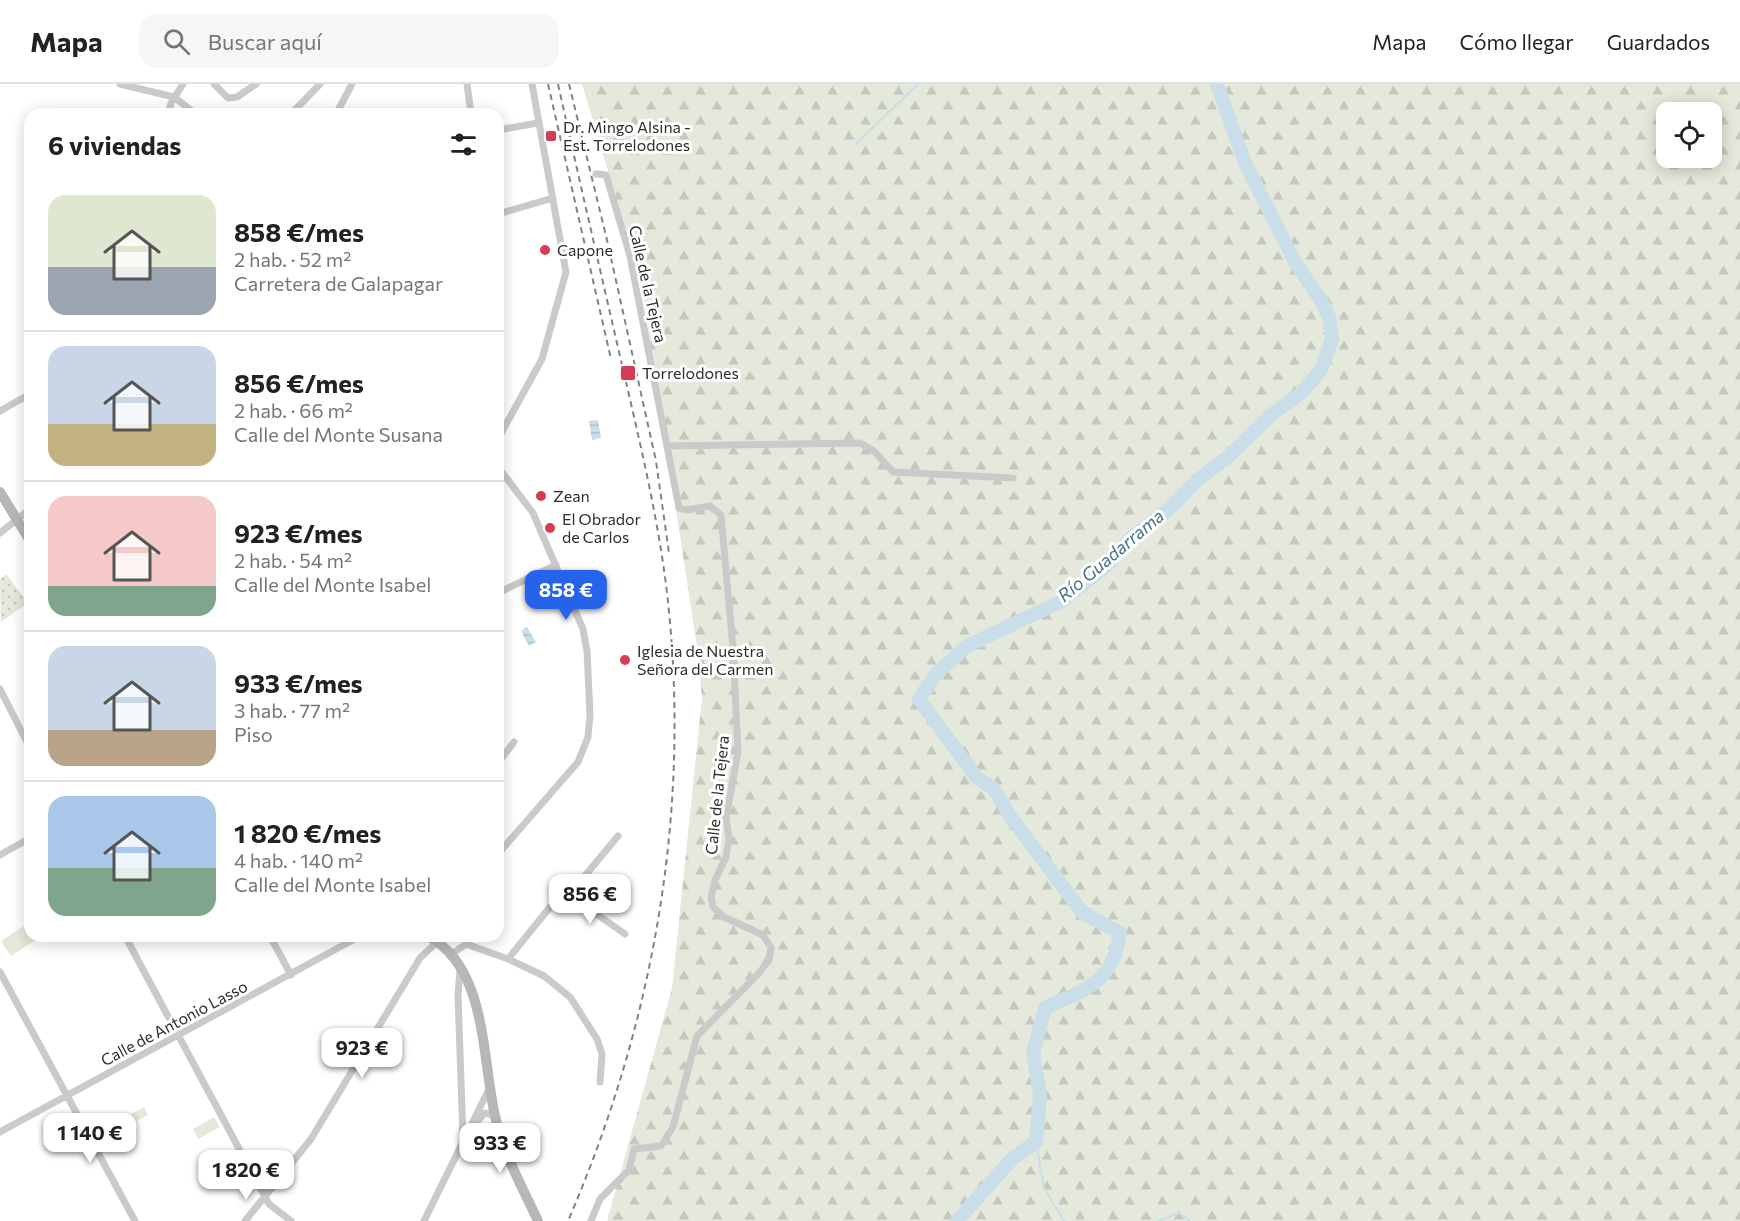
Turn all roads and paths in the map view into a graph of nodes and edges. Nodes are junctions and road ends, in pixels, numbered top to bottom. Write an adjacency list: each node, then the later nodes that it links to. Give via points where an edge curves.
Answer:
1 (120, 84): 9 (street)
2 (183, 84): 9 (street)
3 (214, 84): 4 (street, via 228,98 237,97)
4 (256, 84)
5 (320, 84): 12 (street)
6 (352, 84): 13 (street)
7 (467, 84): 14 (street)
8 (532, 84): 15 (street)
9 (174, 97): 10 (street); 11 (street)
10 (170, 108)
11 (188, 108)
12 (298, 108)
13 (339, 108)
14 (470, 108)
15 (538, 123): 16 (street); 18 (street)
16 (504, 129)
17 (596, 174): 23 (street, Calle de la Tejera, via 606,175 630,256)
18 (553, 198): 19 (street); 22 (street, via 566,272 564,287 542,359)
19 (504, 212)
20 (24, 397): 21 (street)
21 (0, 411)
22 (504, 428)
23 (668, 446): 25 (street, via 860,443 874,451 893,472); 67 (street, Calle de la Tejera, via 679,508 710,507 721,514 738,752 726,818 726,857 715,880 713,907 724,917 763,935 771,948 769,960 760,972 697,1036 673,1127 661,1146 634,1149 629,1170 600,1199)
24 (504, 475): 31 (street, via 533,513)
25 (1013, 478)
26 (0, 492): 28 (main road)
27 (24, 513): 28 (street)
28 (15, 520): 29 (street); 30 (main road)
29 (0, 533)
30 (24, 533)
31 (556, 565): 32 (street); 39 (street, via 583,629 590,715 584,750)
32 (504, 590)
33 (0, 689): 34 (street)
34 (24, 736)
35 (514, 742): 36 (street)
36 (504, 755)
37 (618, 836): 41 (street)
38 (24, 841): 40 (street)
39 (504, 847)
40 (0, 855)
41 (569, 895): 42 (street); 50 (street, via 550,907)
42 (625, 934)
43 (128, 942): 54 (street)
44 (273, 942): 53 (street)
45 (349, 942): 53 (street, Calle de Antonio Lasso)
46 (431, 942): 61 (street, via 311,1139)
47 (437, 942): 49 (main road)
48 (466, 944): 49 (street); 50 (street)
49 (452, 954): 51 (main road)
50 (508, 959): 55 (street, via 544,976 570,996 597,1039 602,1054)
51 (460, 969): 56 (main road, via 478,1016); 60 (street)
52 (0, 972): 57 (street)
53 (291, 975): 54 (street, Calle de Antonio Lasso)
54 (179, 1035): 57 (street, Calle de Antonio Lasso); 61 (street)
55 (600, 1082)
56 (490, 1085): 58 (main road); 60 (street)
57 (68, 1096): 59 (street, Calle de Antonio Lasso); 62 (street)
58 (495, 1116): 60 (street, via 485,1113); 66 (main road, via 507,1154)
59 (0, 1132)
60 (463, 1137): 65 (street)
61 (265, 1197): 63 (street); 64 (street)
62 (135, 1221)
63 (244, 1221)
64 (291, 1221)
65 (424, 1221)
66 (538, 1221)
67 (591, 1221)

